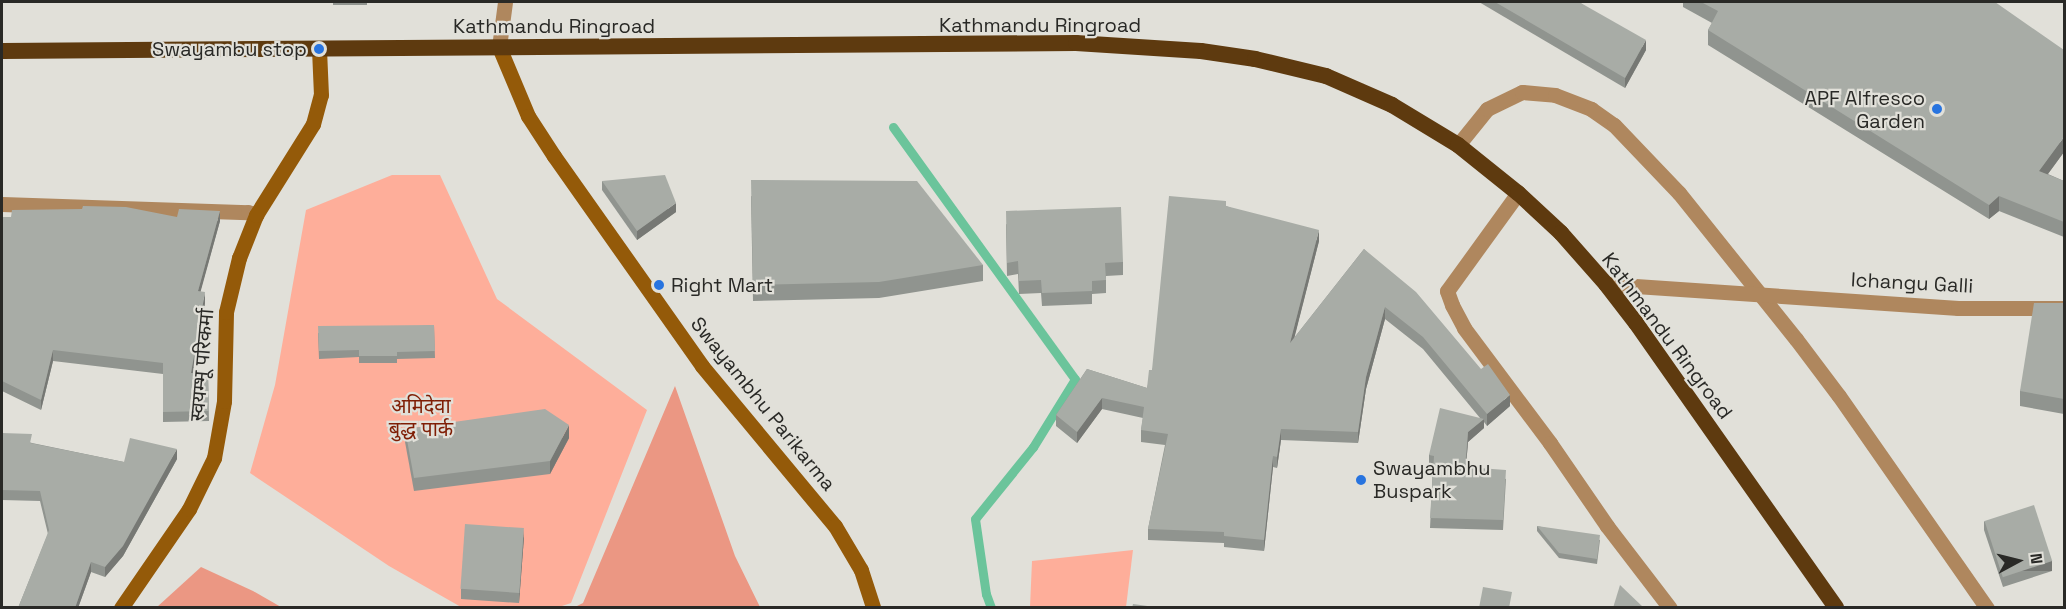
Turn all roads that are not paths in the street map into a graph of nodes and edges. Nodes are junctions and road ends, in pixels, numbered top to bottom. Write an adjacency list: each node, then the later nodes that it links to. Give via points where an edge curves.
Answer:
1 (505, 2): 2 (street)
2 (499, 47): 3 (highway, Kathmandu Ringroad); 5 (highway, Kathmandu Ringroad, via 1076,43 1201,51 1326,76 1392,105); 13 (main road, Swayambhu Parikarma, via 528,116 554,156 702,366 835,526 861,570)
3 (319, 49): 4 (highway, Kathmandu Ringroad); 8 (main road, स्वयम्भू परिकर्मा, via 321,95 313,124)
4 (2, 51)
5 (1458, 145): 6 (highway, Kathmandu Ringroad); 10 (street, via 1487,109 1522,92 1555,95 1591,109 1614,125 1679,193)
6 (1518, 193): 9 (highway, Kathmandu Ringroad, via 1561,233); 14 (street, via 1447,291 1452,305 1464,328)
7 (2, 204): 8 (street)
8 (256, 215): 12 (main road, स्वयम्भू परिकर्मा, via 239,258 226,312 224,401 214,458 189,509)
9 (1606, 284): 10 (street, Ichangu Galli); 15 (highway, Kathmandu Ringroad)
10 (1758, 296): 11 (street, Ichangu Galli, via 1958,308); 16 (street, via 1839,396)
11 (2064, 308)
12 (121, 608)
13 (873, 608)
14 (1670, 608)
15 (1836, 608)
16 (1987, 608)

